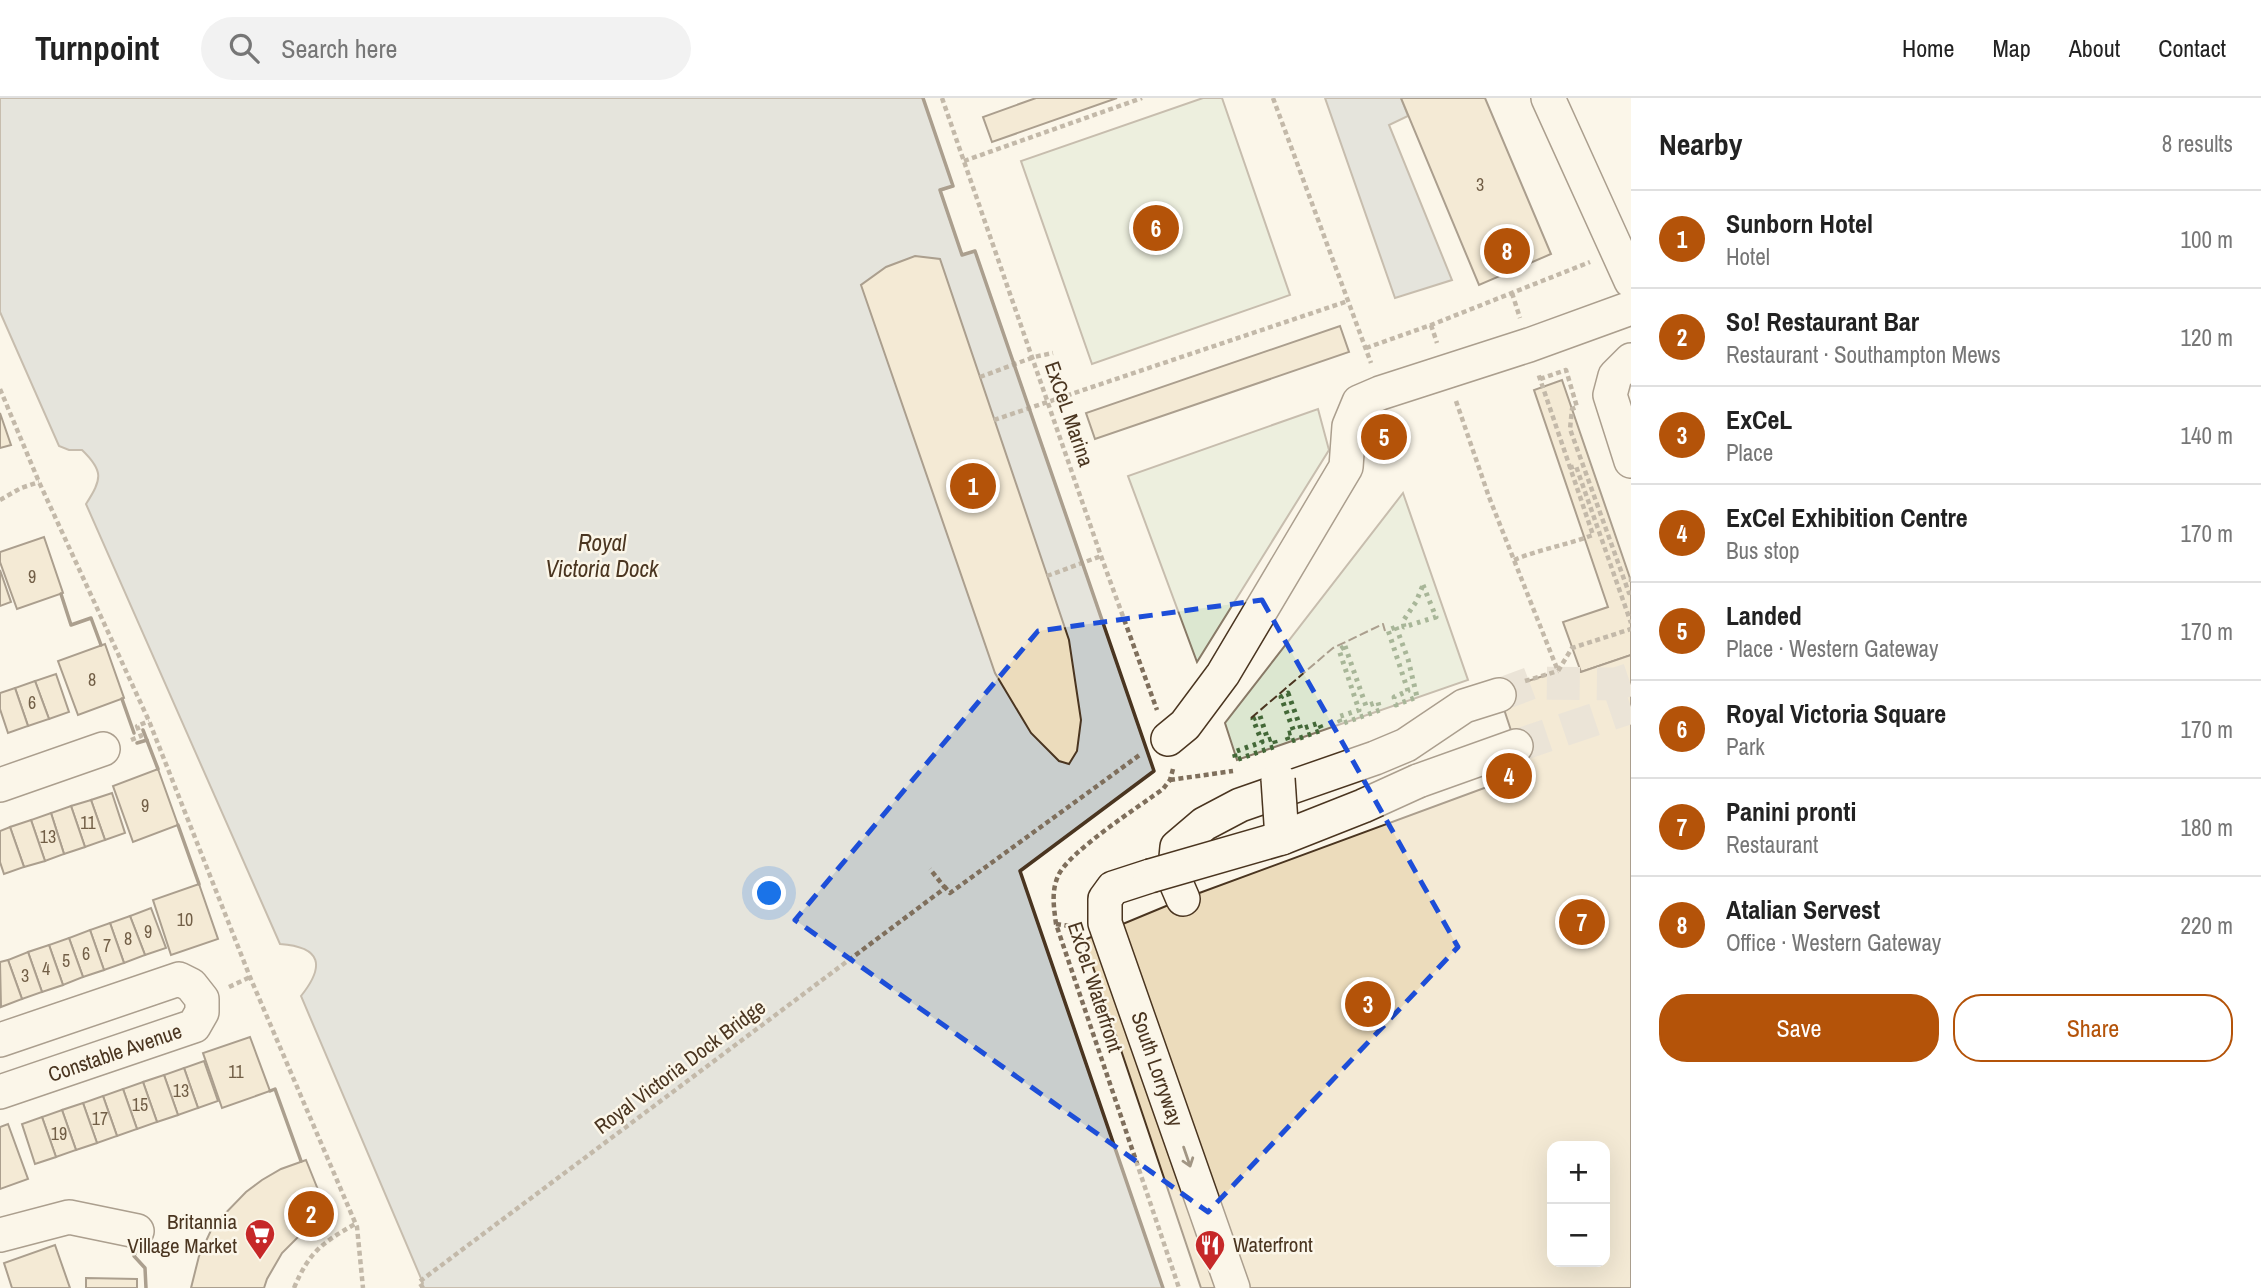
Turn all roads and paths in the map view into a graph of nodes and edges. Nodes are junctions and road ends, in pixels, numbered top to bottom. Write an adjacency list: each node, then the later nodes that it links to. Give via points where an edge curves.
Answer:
1 (942, 98): 5 (path, ExCeL Marina)
2 (1142, 98): 5 (path)
3 (1273, 98): 8 (path)
4 (1548, 98): 7 (street)
5 (964, 161): 12 (path, ExCeL Marina)
6 (1595, 260): 10 (path)
7 (1631, 281)
8 (1348, 301): 10 (path); 19 (path)
9 (1631, 308): 18 (street)
10 (1366, 348): 18 (path)
11 (1053, 353): 12 (path)
12 (1034, 357): 14 (path); 19 (path, ExCeL Marina)
13 (1631, 360): 22 (street, via 1615,376 1610,395)
14 (980, 377)
15 (1540, 379): 28 (path, via 1566,370 1577,407 1572,409 1570,429)
16 (1543, 387): 23 (path)
17 (0, 389): 24 (path)
18 (1380, 393): 38 (street, via 1359,402 1349,426 1346,467 1223,674 1185,725)
19 (1048, 403): 20 (path); 26 (path, ExCeL Marina)
20 (995, 420)
21 (1464, 424): 27 (path)
22 (1631, 461)
23 (1569, 468): 27 (path, via 1593,535); 29 (path, via 1576,466)
24 (39, 482): 25 (path); 50 (path, via 149,721 250,977)
25 (0, 500)
26 (1101, 556): 30 (path); 38 (path, ExCeL Marina)
27 (1514, 560): 35 (path, via 1558,671 1572,648)
28 (1618, 565): 29 (path); 33 (path)
29 (1611, 568): 34 (path)
30 (1047, 576)
31 (1631, 577): 32 (path)
32 (1631, 584)
33 (1631, 592)
34 (1631, 623)
35 (1631, 629)
36 (1499, 695): 37 (street)
37 (1464, 706): 44 (street, via 1444,747); 47 (street, via 1385,754 1240,805 1204,824 1177,847 1174,878)
38 (1157, 745): 43 (path, via 1173,762); 56 (path, Royal Victoria Dock Bridge, via 950,893 930,869 945,888 419,1282)
39 (1516, 746): 44 (street)
40 (103, 749): 45 (street)
41 (1229, 772): 43 (path)
42 (1278, 779): 46 (street, bridge)
43 (1170, 780): 57 (path, ExCeL Waterfront, via 1075,854 1058,874 1053,896 1056,925)
44 (1418, 781): 46 (street, bridge)
45 (0, 785)
46 (1282, 838): 58 (street, South Lorryway, one-way to 58, bridge, via 1114,888 1105,899 1105,923)
47 (1183, 899)
48 (0, 1040): 49 (street, Constable Avenue, via 179,979 202,999 202,1012 194,1026)
49 (0, 1092)
50 (355, 1224): 53 (path, via 326,1241 303,1266); 54 (path)
51 (137, 1231): 52 (street, via 69,1217)
52 (0, 1235)
53 (294, 1288)
54 (363, 1288)
55 (412, 1288): 56 (path, via 419,1283)
56 (423, 1288)
57 (1179, 1288)
58 (1233, 1288)

